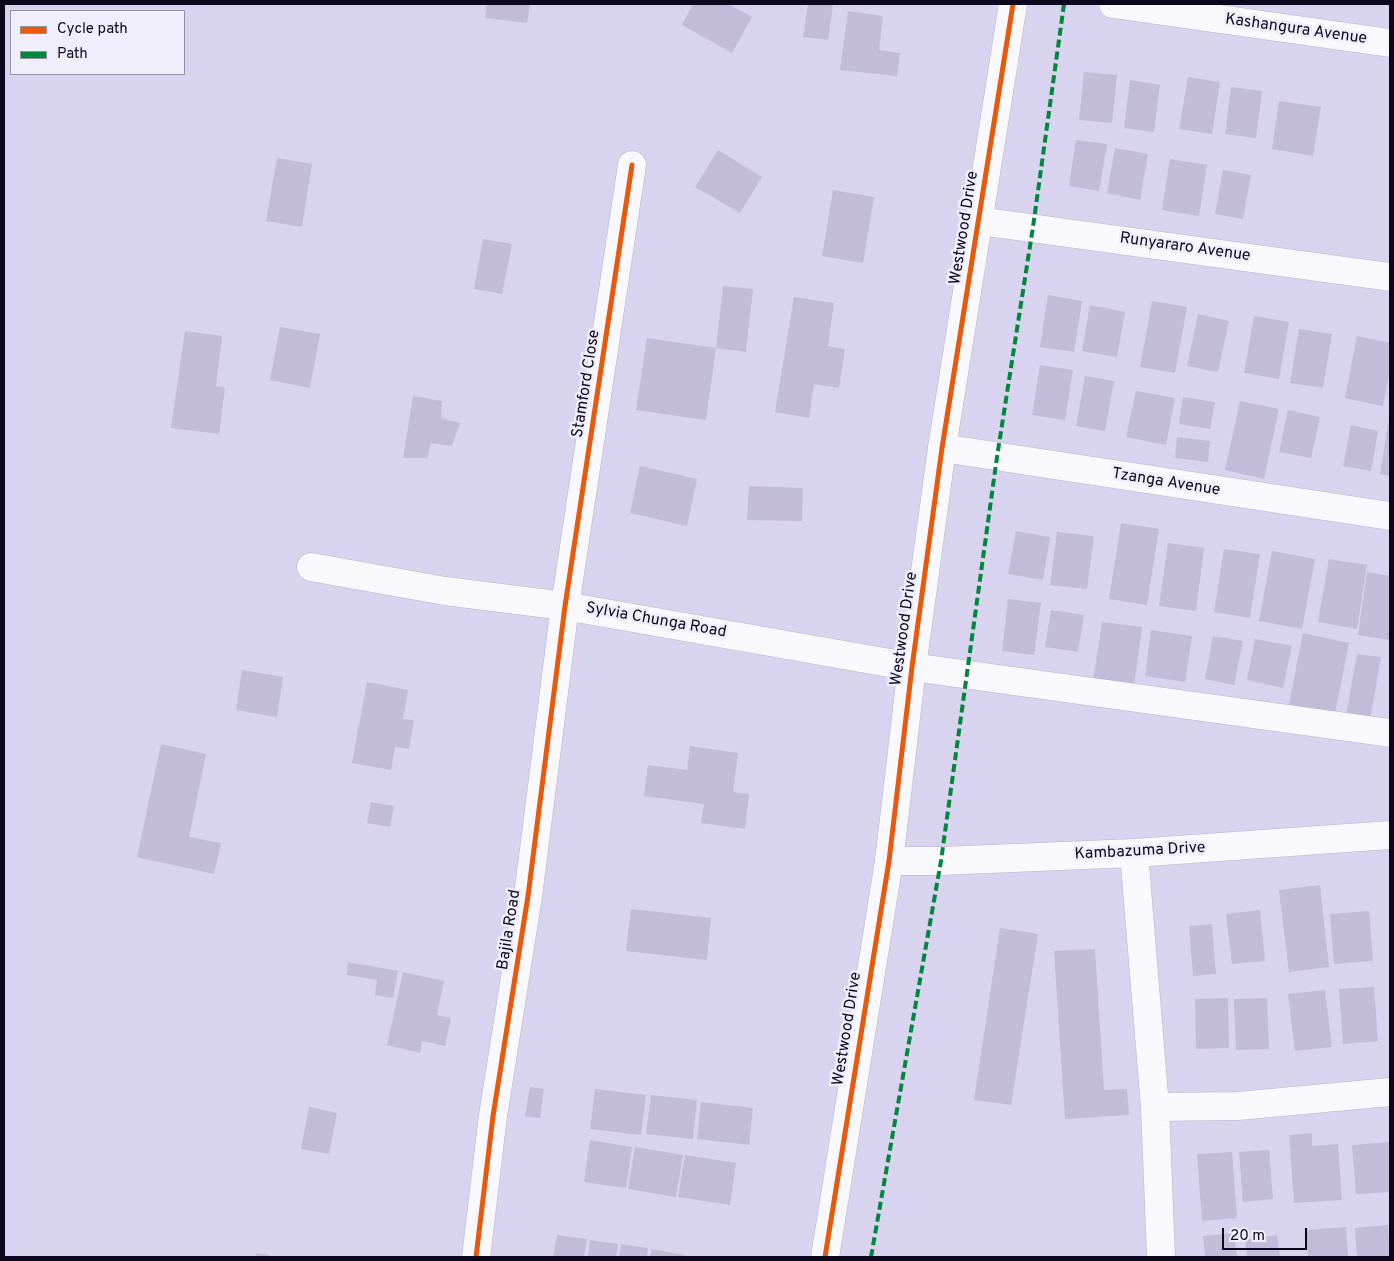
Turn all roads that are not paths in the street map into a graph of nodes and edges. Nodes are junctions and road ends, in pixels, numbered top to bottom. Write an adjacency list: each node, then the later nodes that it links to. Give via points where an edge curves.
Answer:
1 (1013, 4): 5 (street, Westwood Drive)
2 (1113, 4): 3 (street, Kashangura Avenue)
3 (1390, 43)
4 (632, 165): 10 (street, Stamford Close)
5 (979, 221): 6 (street, Runyararo Avenue); 7 (street, Westwood Drive)
6 (1390, 277)
7 (942, 448): 8 (street, Tzanga Avenue); 11 (street, Westwood Drive)
8 (1390, 516)
9 (311, 567): 10 (street, Sylvia Chunga Road, via 444,591)
10 (565, 606): 11 (street, Sylvia Chunga Road); 18 (street, Bajila Road, via 528,896 493,1116)
11 (912, 667): 12 (street, Sylvia Chunga Road); 15 (street, Westwood Drive)
12 (1390, 734)
13 (1390, 835): 14 (street, Kambazuma Drive)
14 (1134, 853): 15 (street, Kambazuma Drive); 17 (street)
15 (889, 861): 19 (street, Westwood Drive)
16 (1390, 1092): 17 (street, via 1238,1106)
17 (1155, 1107): 20 (street)
18 (476, 1257)
19 (825, 1257)
20 (1161, 1257)

